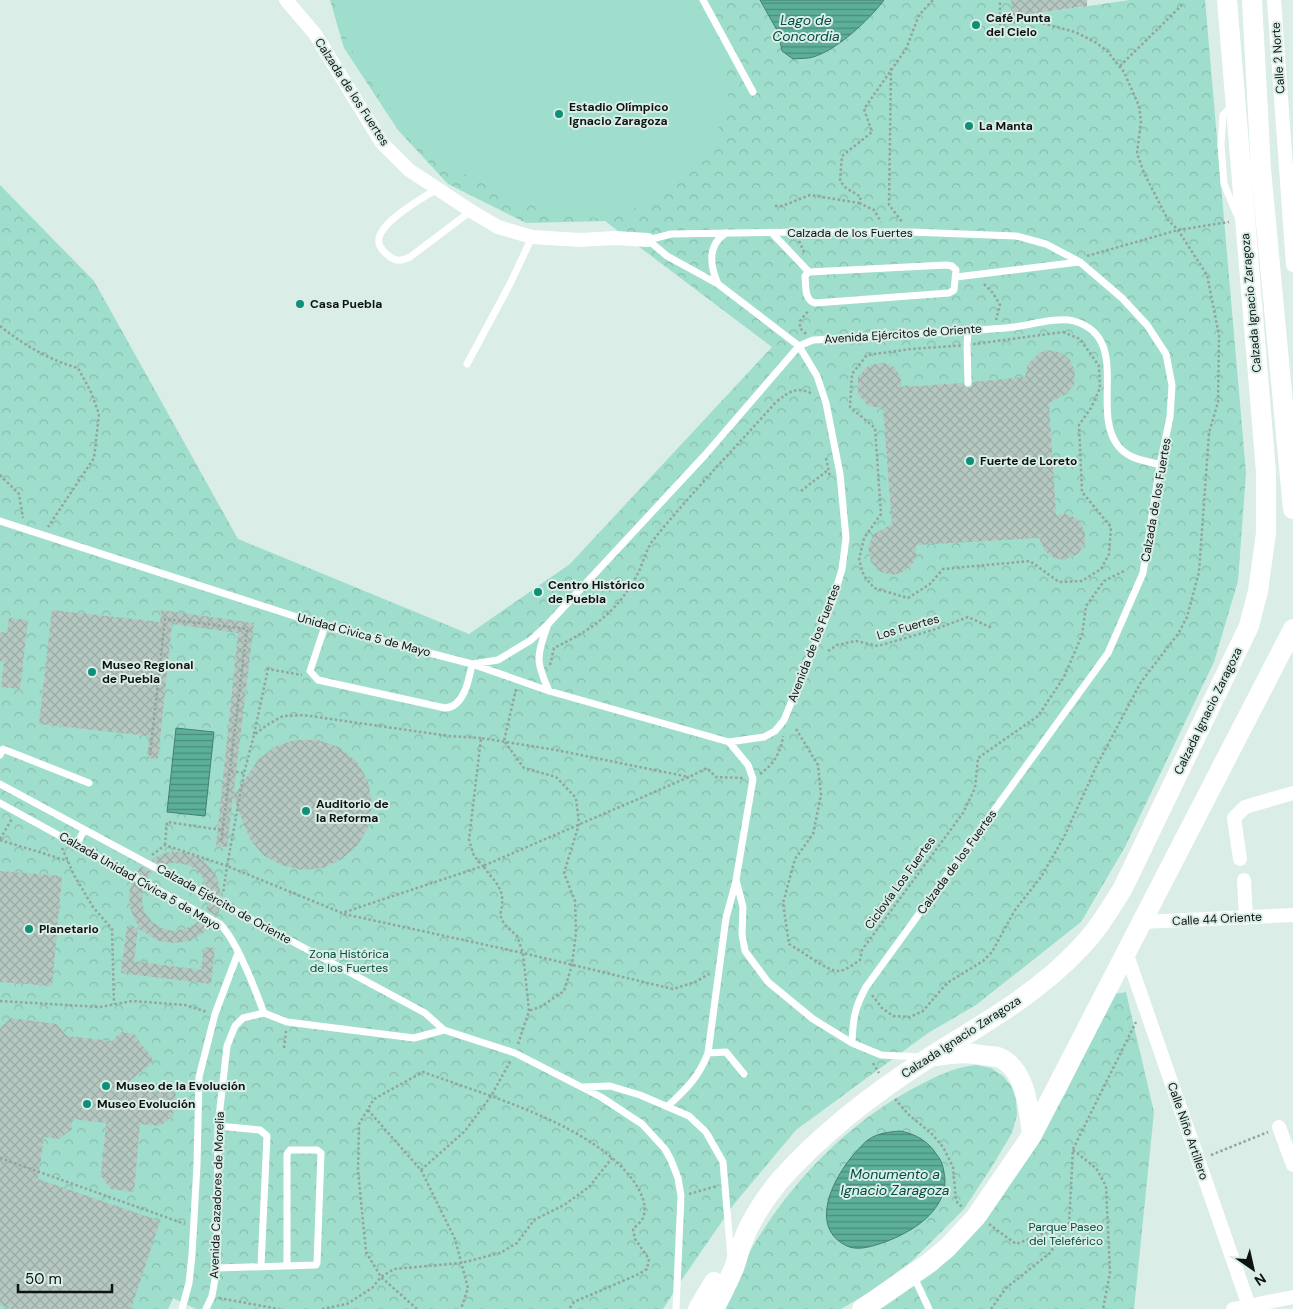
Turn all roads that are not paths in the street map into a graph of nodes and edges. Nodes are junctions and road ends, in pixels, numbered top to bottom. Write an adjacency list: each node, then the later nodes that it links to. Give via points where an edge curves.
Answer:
1 (286, 0): 8 (street, Calzada de los Fuertes, via 315,34 382,143 408,170)
2 (703, 0): 6 (lane)
3 (1227, 0): 52 (main road, Calzada Ignacio Zaragoza, via 1242,228 1266,472 1266,532 1258,591 1249,626 1124,888 1100,925 1057,970 997,1015)
4 (1252, 0): 24 (main road, Calzada Ignacio Zaragoza, via 1261,170)
5 (1276, 1): 7 (street, Calle 2 Norte)
6 (753, 92)
7 (1289, 161): 15 (street, Calle 2 Norte)
8 (437, 189): 9 (street, Calzada de los Fuertes); 9 (lane, via 390,222 380,233 379,243 383,251 394,260 410,257)
9 (471, 211): 12 (street, Calzada de los Fuertes, via 498,227)
10 (727, 233): 11 (lane, Calzada de los Fuertes); 13 (lane, Calzada de los Fuertes, via 671,234); 18 (lane, via 719,239 712,254 711,266)
11 (772, 233): 14 (lane, Calzada de los Fuertes, via 910,232 1016,236 1046,244); 16 (lane)
12 (532, 237): 13 (street, Calzada de los Fuertes); 21 (lane)
13 (648, 240): 18 (lane, via 667,256)
14 (1080, 262): 17 (lane); 23 (lane, Calzada de los Fuertes, via 1122,298 1147,325 1166,354 1172,385 1170,417)
15 (1293, 265)
16 (809, 272): 17 (lane, via 946,265 956,270); 17 (lane, via 805,276 808,299 815,303 949,293 954,290)
17 (956, 277)
18 (718, 284): 20 (lane, Avenida de los Fuertes)
19 (968, 331): 20 (lane, Avenida Ejércitos de Oriente, via 813,340); 22 (lane); 23 (lane, Avenida Ejércitos de Oriente, via 1055,321 1073,321 1088,328 1104,348 1107,358 1111,434 1120,448 1133,458)
20 (799, 346): 26 (lane, via 705,455); 31 (lane, Avenida de los Fuertes, via 817,376 826,403 840,474 846,538 842,569 832,603)
21 (467, 364)
22 (968, 383)
23 (1160, 465): 50 (lane, Calzada de los Fuertes, via 1143,573 1108,653 866,987 856,1005)
24 (1293, 509)
25 (0, 521): 27 (lane, Unidad Civica 5 de Mayo)
26 (548, 624): 29 (lane, via 531,640 498,660); 30 (lane, via 538,660)
27 (324, 626): 29 (lane, Unidad Civica 5 de Mayo); 29 (lane, via 310,671 318,680 451,708 468,684)
28 (1293, 631): 45 (main road)
29 (472, 664): 30 (lane, Unidad Civica 5 de Mayo)
30 (549, 691): 32 (lane, Unidad Civica 5 de Mayo)
31 (784, 720): 32 (lane, Unidad Civica 5 de Mayo, via 775,731 764,737)
32 (730, 742): 41 (lane, via 748,765 752,779)
33 (0, 755): 34 (lane, via 4,749)
34 (89, 782)
35 (0, 784): 38 (lane, Calzada Ejército de Oriente)
36 (1293, 793): 40 (street, via 1245,807 1234,818)
37 (0, 803): 39 (lane, Calzada Unidad Cívica 5 de Mayo)
38 (84, 830): 39 (lane); 49 (lane, Calzada Ejército de Oriente, via 425,1013)
39 (77, 844): 47 (lane, Calzada Unidad Cívica 5 de Mayo, via 220,924)
40 (1240, 860)
41 (736, 880): 50 (lane, via 743,908 743,943 753,964 768,982 813,1019); 51 (lane, via 726,918)
42 (1244, 880): 44 (street)
43 (1293, 914): 44 (street, Calle 44 Oriente)
44 (1246, 918): 45 (street, Calle 44 Oriente)
45 (1142, 922): 46 (main road)
46 (1126, 952): 58 (main road); 66 (street, Calle Niño Artillero)
47 (238, 953): 48 (lane, Calzada Unidad Cívica 5 de Mayo); 67 (lane, Avenida Cazadores de Morelia, via 216,1014 199,1077 194,1227 189,1283)
48 (264, 1013): 49 (lane, via 288,1022 414,1038); 56 (lane, Avenida Cazadores de Morelia, via 243,1018 235,1026 227,1046)
49 (444, 1030): 54 (lane, via 515,1053)
50 (852, 1044): 52 (lane, via 881,1055)
51 (708, 1053): 53 (lane, via 726,1052); 55 (lane, via 693,1082)
52 (929, 1058): 58 (main road, via 953,1053 974,1054 998,1058 1012,1068 1026,1098); 60 (main road, Calzada Ignacio Zaragoza, via 826,1133 781,1180 760,1208)
53 (744, 1074)
54 (581, 1087): 55 (lane, via 610,1086); 69 (lane, via 642,1124 671,1160 681,1196)
55 (668, 1106): 60 (lane, via 689,1116 706,1132 724,1162)
56 (218, 1126): 62 (lane, via 260,1130 267,1136); 63 (lane, Avenida Cazadores de Morelia)
57 (1279, 1128): 59 (street)
58 (1032, 1135): 64 (main road, via 976,1217 947,1248)
59 (1293, 1165)
60 (735, 1255): 70 (main road, Calzada Ignacio Zaragoza); 71 (main road, Calzada Ignacio Zaragoza)
61 (287, 1265): 61 (lane, via 287,1154 290,1150 317,1150 321,1153 318,1262); 62 (lane)
62 (261, 1266): 63 (lane)
63 (217, 1268): 68 (lane, Avenida Cazadores de Morelia)
64 (912, 1274): 72 (main road); 73 (lane)
65 (1293, 1297): 66 (street)
66 (1249, 1307): 74 (street)
67 (182, 1309)
68 (206, 1309)
69 (676, 1309)
70 (698, 1309)
71 (714, 1309)
72 (862, 1309)
73 (929, 1309)
74 (1234, 1309)

